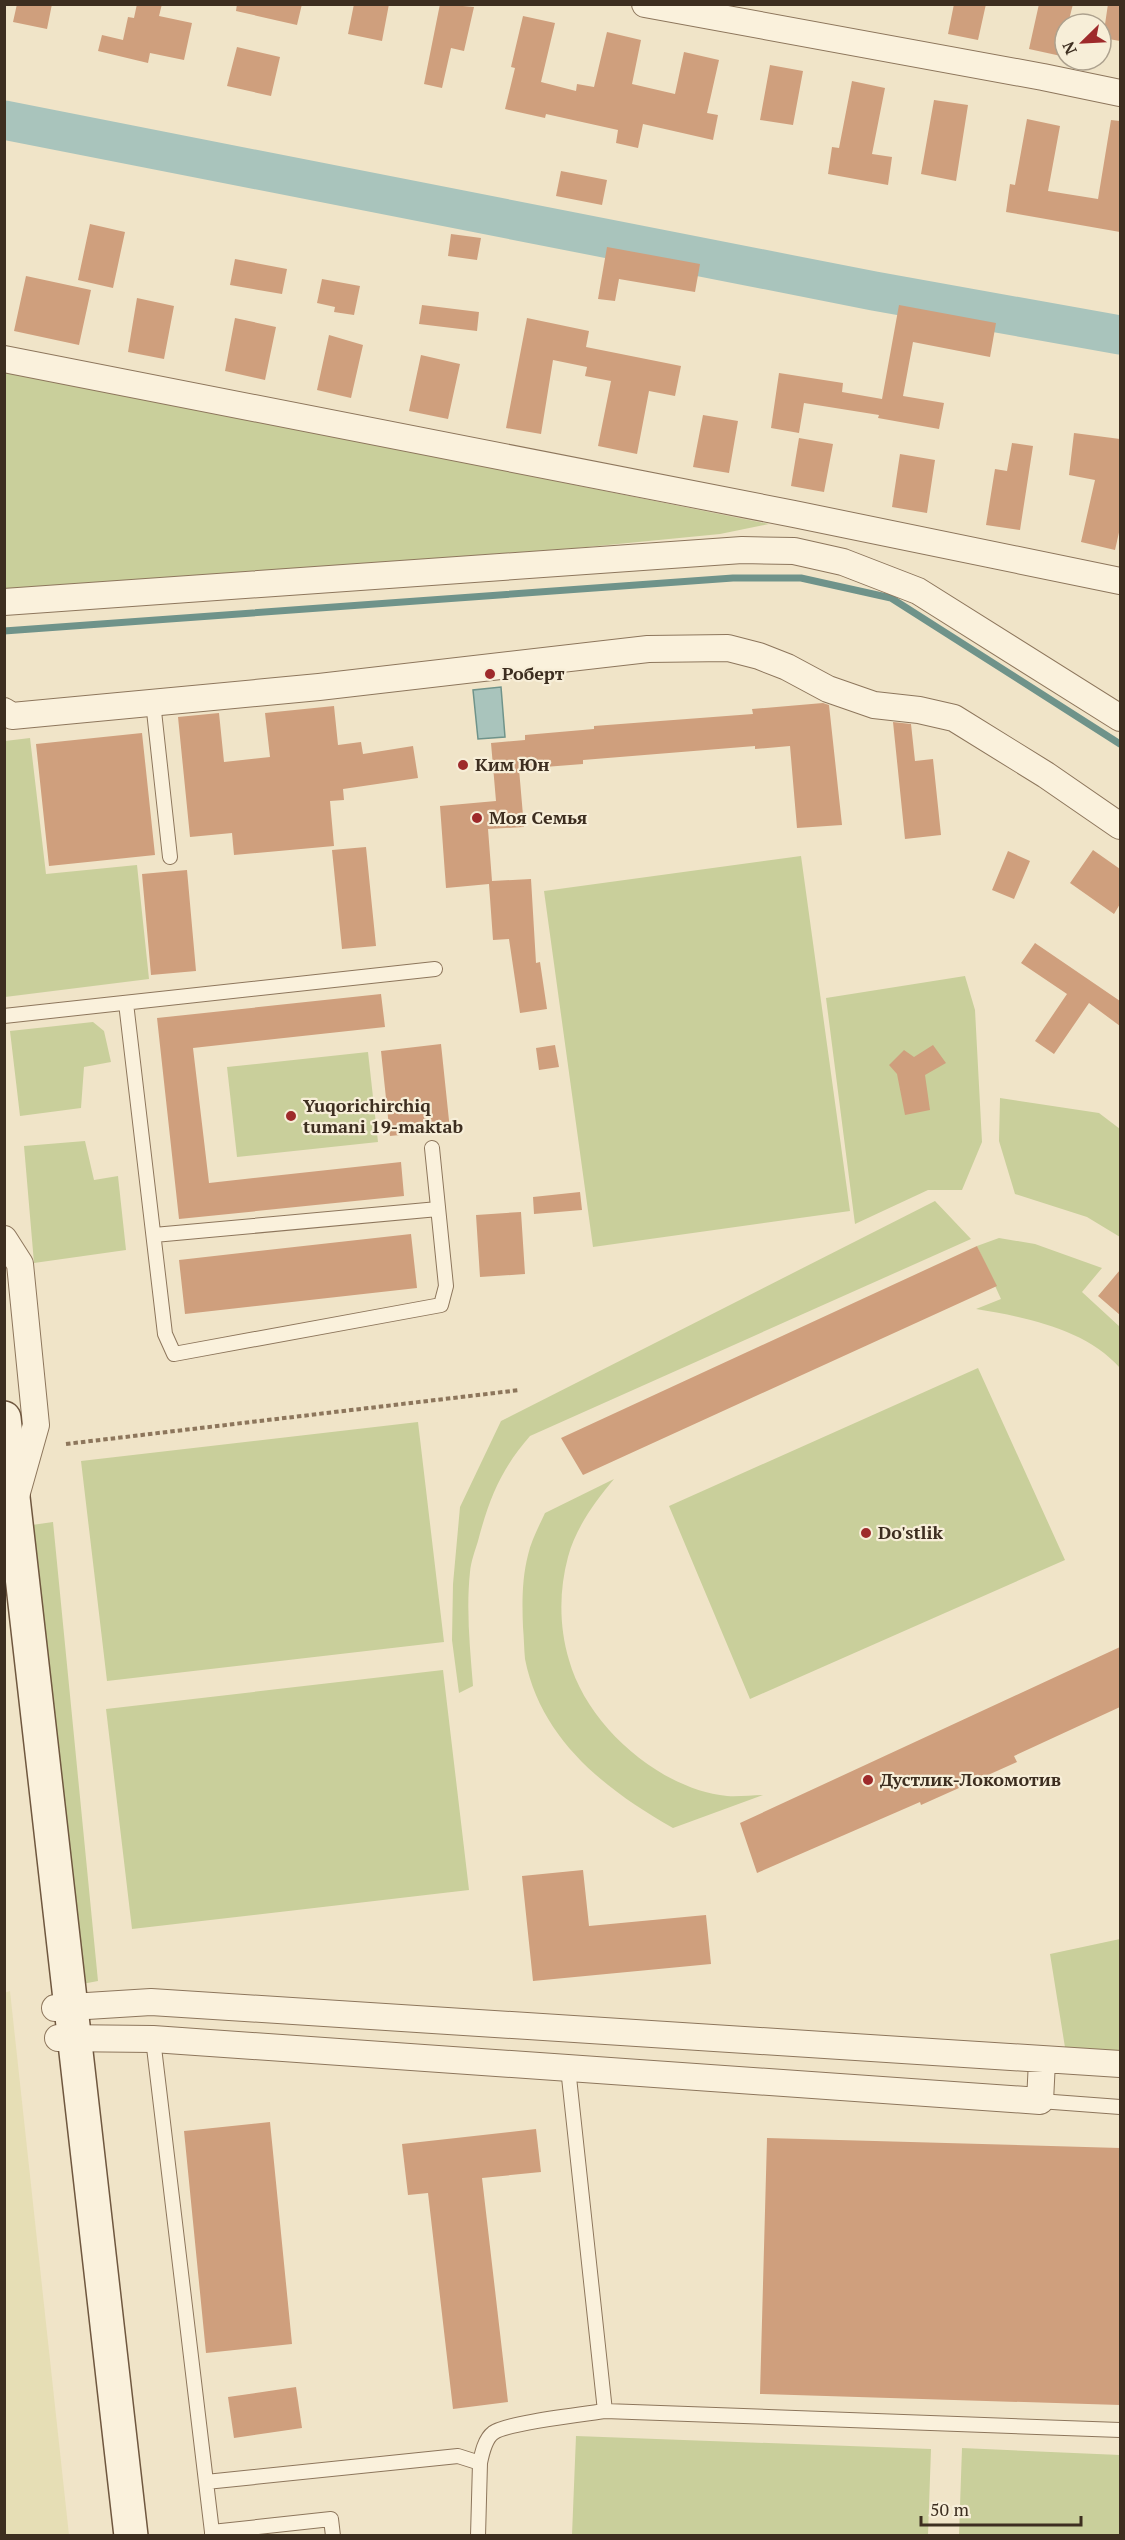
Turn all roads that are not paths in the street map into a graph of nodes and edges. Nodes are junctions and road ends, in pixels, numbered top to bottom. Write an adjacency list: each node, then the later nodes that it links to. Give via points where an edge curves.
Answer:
1 (645, 4): 2 (street)
2 (1120, 93)
3 (4, 359): 4 (street)
4 (1120, 581)
5 (4, 602): 8 (street, via 649,555 794,551 843,562 918,591)
6 (153, 702): 7 (street, via 12,716); 9 (street, via 648,649 728,648 759,656 828,689 874,705 954,718); 10 (lane)
7 (4, 711)
8 (1120, 718)
9 (1120, 826)
10 (170, 857)
11 (435, 969): 12 (lane)
12 (126, 1003): 13 (lane); 16 (lane)
13 (4, 1016)
14 (432, 1149): 15 (lane)
15 (438, 1209): 16 (lane); 16 (lane, via 446,1286 441,1305 174,1354 165,1334)
16 (154, 1236)
17 (4, 1239): 19 (street, via 20,1264 36,1425)
18 (4, 1418): 19 (main road)
19 (13, 1505): 23 (main road)
20 (4, 1568): 23 (main road)
21 (151, 2002): 22 (street); 23 (street); 25 (street)
22 (307, 2013): 24 (street); 26 (street)
23 (65, 2023): 25 (street); 38 (main road); 39 (main road)
24 (568, 2030): 27 (street); 29 (street)
25 (153, 2039): 26 (street); 35 (lane)
26 (305, 2050): 29 (street)
27 (1042, 2061): 28 (street); 30 (street)
28 (1120, 2064)
29 (568, 2068): 30 (street); 32 (lane)
30 (1040, 2101): 31 (lane)
31 (1120, 2107)
32 (605, 2411): 33 (lane); 34 (lane, via 493,2433)
33 (1120, 2430)
34 (480, 2463): 35 (lane, via 458,2456); 41 (lane)
35 (206, 2482): 37 (lane)
36 (269, 2531): 37 (lane); 40 (lane, via 332,2519)
37 (212, 2534)
38 (113, 2535)
39 (131, 2535)
40 (333, 2535)
41 (478, 2535)

